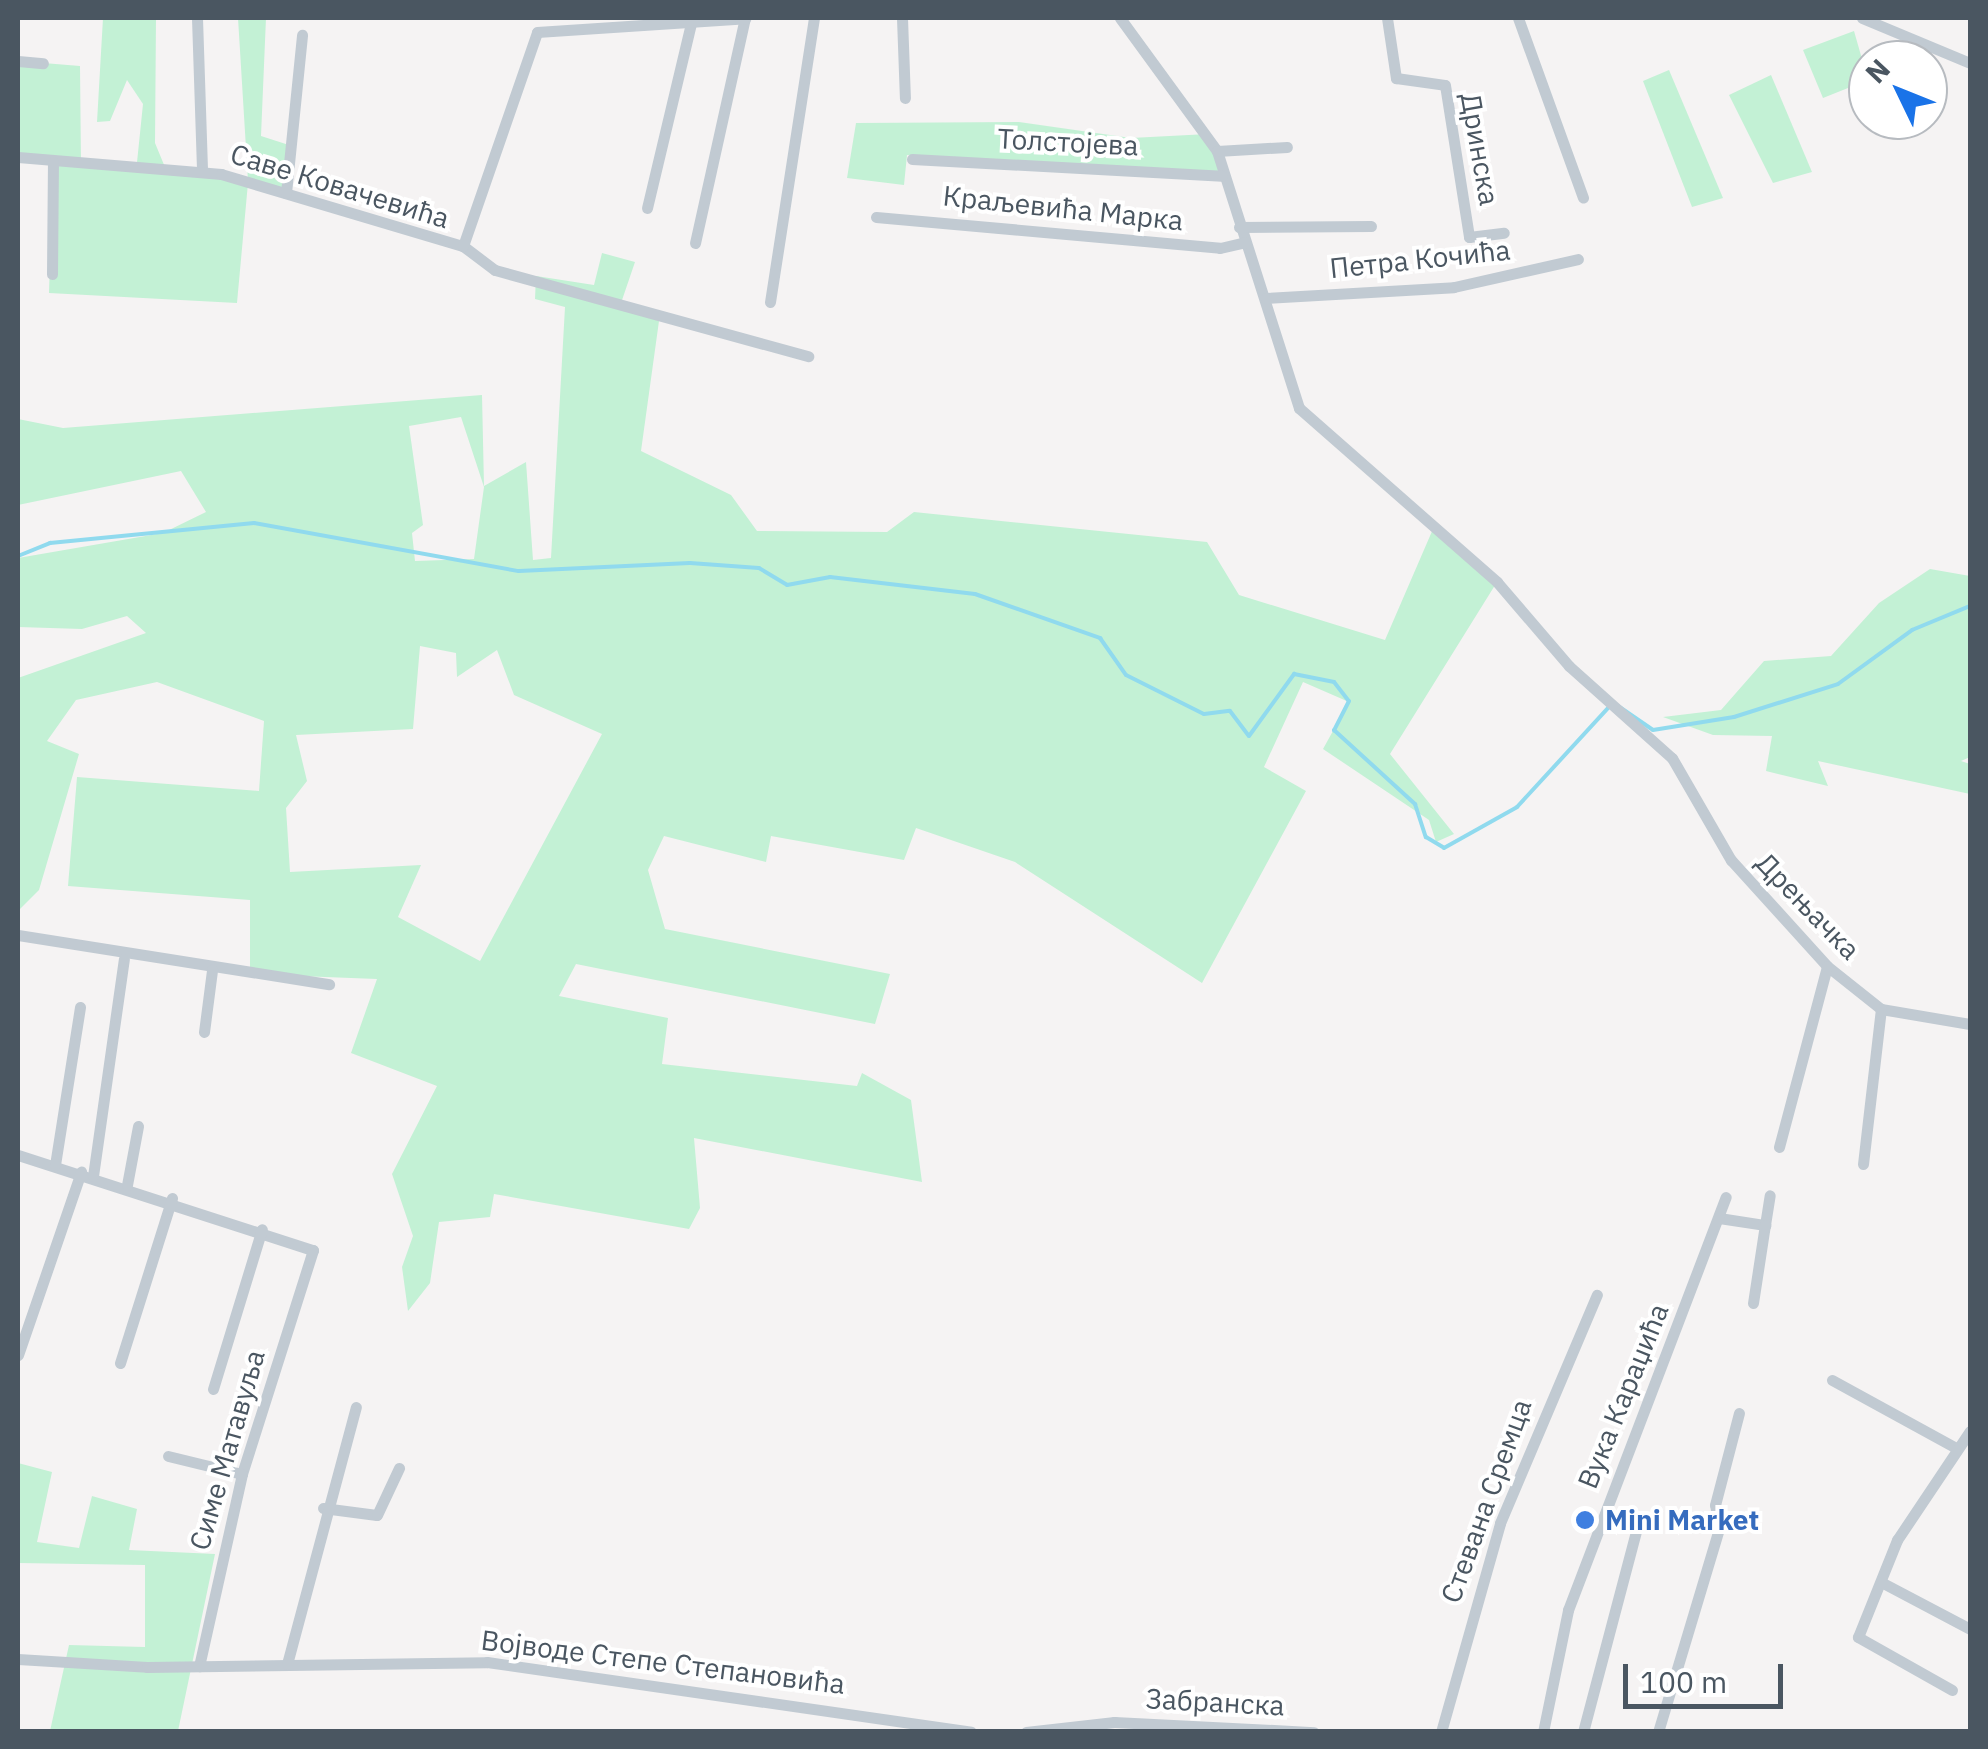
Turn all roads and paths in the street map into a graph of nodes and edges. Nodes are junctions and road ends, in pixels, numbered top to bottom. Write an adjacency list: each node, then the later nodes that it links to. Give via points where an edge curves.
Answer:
1 (196, 18): 20 (street)
2 (746, 18): 9 (street); 30 (street)
3 (814, 18): 35 (street)
4 (902, 18): 14 (street)
5 (1120, 18): 16 (street)
6 (1387, 18): 28 (street, Дринска, via 1396,78 1445,86 1469,236)
7 (1518, 18): 23 (street)
8 (1862, 18): 13 (street)
9 (690, 24): 24 (street); 31 (street, via 528,39)
10 (302, 35): 22 (street)
11 (18, 61): 12 (street)
12 (43, 63)
13 (1970, 63)
14 (905, 98)
15 (1287, 147): 16 (street)
16 (1217, 151): 21 (street)
17 (18, 157): 19 (street, Саве Ковачевића)
18 (912, 158): 21 (street, Толстојева)
19 (53, 162): 20 (street, Саве Ковачевића); 33 (street)
20 (202, 172): 22 (street, Саве Ковачевића)
21 (1222, 176): 27 (street)
22 (286, 193): 31 (street, Саве Ковачевића)
23 (1582, 198)
24 (646, 208)
25 (876, 216): 29 (street, Краљевића Марка, via 1220,248)
26 (1370, 226): 27 (street)
27 (1239, 227): 29 (street)
28 (1504, 233)
29 (1245, 242): 34 (street)
30 (695, 243)
31 (463, 246): 36 (street, Саве Ковачевића, via 496,270)
32 (1578, 259): 34 (street, Петра Кочића, via 1454,287)
33 (52, 274)
34 (1266, 298): 39 (street, Дрењачка, via 1288,391 1336,447 1497,582 1682,769 1731,860)
35 (770, 302)
36 (808, 356)
37 (18, 935): 38 (street)
38 (124, 959): 40 (street); 51 (street)
39 (1827, 966): 43 (street, Дрењачка); 47 (street)
40 (212, 970): 41 (street); 45 (street)
41 (330, 984)
42 (80, 1008): 50 (street)
43 (1881, 1009): 44 (street, Дрењачка); 49 (street)
44 (1970, 1024)
45 (204, 1032)
46 (138, 1126): 52 (street)
47 (1780, 1147)
48 (18, 1155): 50 (street)
49 (1864, 1164)
50 (55, 1165): 51 (street)
51 (87, 1174): 52 (street); 61 (street)
52 (127, 1185): 55 (street)
53 (1770, 1195): 57 (street)
54 (1726, 1197): 56 (street, Вука Караџића)
55 (172, 1198): 58 (street); 62 (street)
56 (1719, 1218): 57 (street); 85 (street, Вука Караџића, via 1568,1610)
57 (1765, 1225): 60 (street)
58 (262, 1228): 64 (street); 71 (street, Симе Матавуља, via 313,1250)
59 (1597, 1295): 84 (street, Стевана Сремца, via 1500,1523)
60 (1752, 1303)
61 (18, 1355)
62 (120, 1363)
63 (1832, 1380): 68 (street)
64 (213, 1389)
65 (356, 1407): 72 (street)
66 (1740, 1412): 87 (street, via 1715,1506 1719,1529)
67 (1970, 1432): 68 (street)
68 (1956, 1448): 74 (street)
69 (168, 1456): 71 (street)
70 (399, 1468): 72 (street, via 377,1515)
71 (242, 1474): 78 (street, Симе Матавуља)
72 (322, 1508): 77 (street)
73 (1636, 1531): 86 (street)
74 (1881, 1582): 75 (street); 79 (street, via 1859,1640)
75 (1970, 1629)
76 (18, 1659): 78 (street, Војводе Степе Степановића)
77 (287, 1664): 78 (street, Војводе Степе Степановића); 81 (street, Војводе Степе Степановића, via 553,1668)
78 (198, 1666)
79 (1952, 1690)
80 (1113, 1727): 82 (street); 83 (street, Забранска)
81 (971, 1732)
82 (1026, 1732)
83 (1314, 1732)
84 (1441, 1732)
85 (1543, 1732)
86 (1582, 1732)
87 (1658, 1732)

